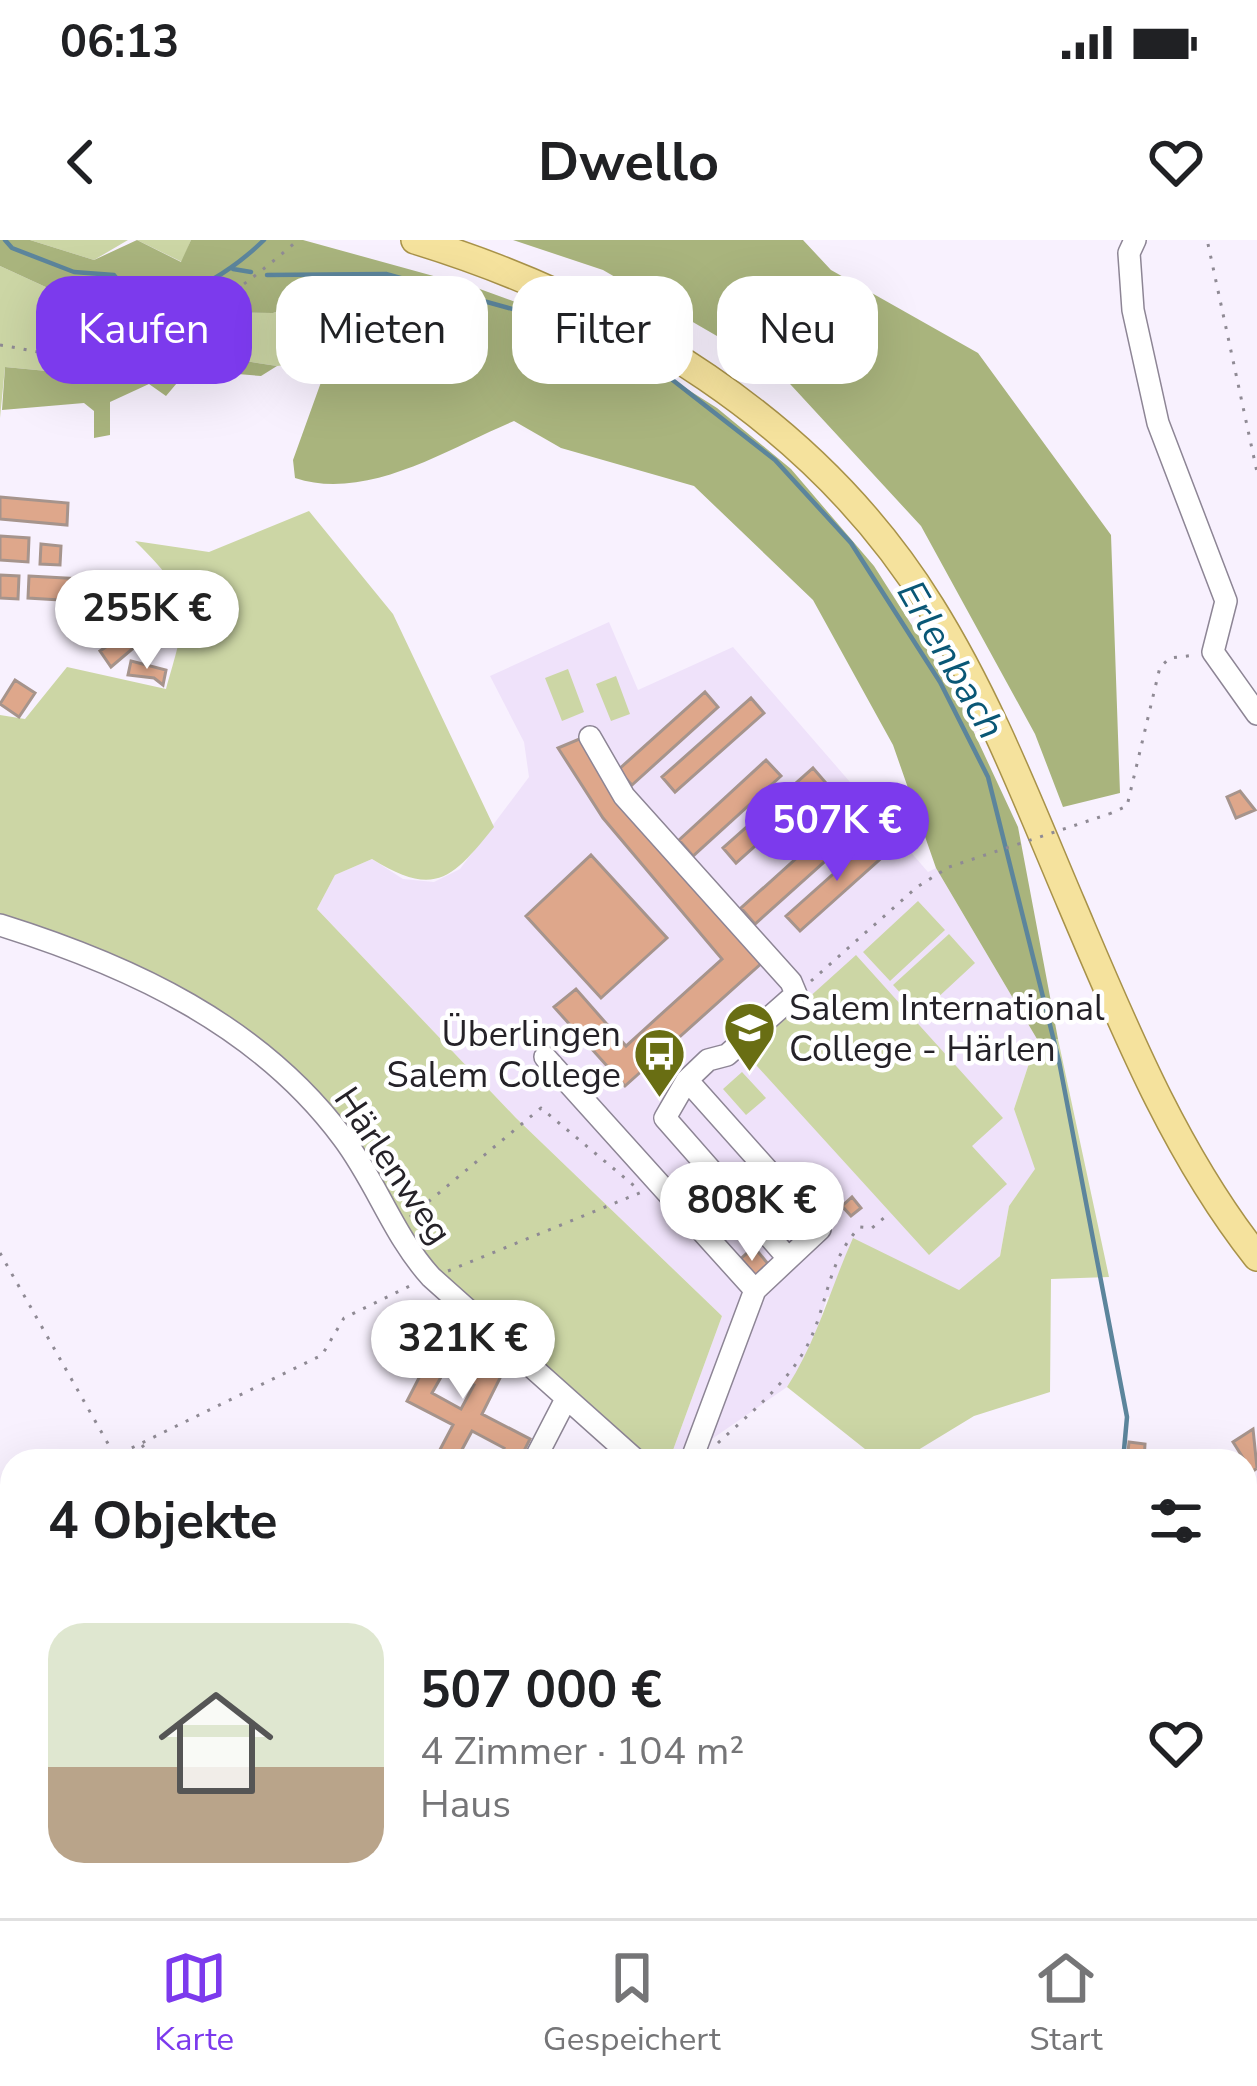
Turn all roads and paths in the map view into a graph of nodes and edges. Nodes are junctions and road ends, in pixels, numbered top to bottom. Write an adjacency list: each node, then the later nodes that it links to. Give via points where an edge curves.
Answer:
1 (298, 240): 5 (path, via 219,302 136,347 86,359)
2 (415, 240): 18 (main road, via 578,302 666,350 788,440 870,522 964,662 1168,1117)
3 (1135, 240): 7 (street, via 1132,310 1158,423 1226,601)
4 (1208, 244): 6 (path)
5 (0, 345)
6 (1257, 472)
7 (1213, 652): 8 (street); 11 (path, bridge, via 1170,658 1160,668 1127,806 949,867)
8 (1257, 714)
9 (590, 737): 11 (street, via 624,796)
10 (0, 925): 16 (street, Härlenweg, via 136,976 232,1030 295,1081 342,1136)
11 (796, 994): 13 (street)
12 (545, 1057): 14 (street)
13 (687, 1080): 19 (street, via 665,1118); 19 (street, via 820,1228)
14 (651, 1189): 16 (path, via 541,1108); 20 (path); 21 (street)
15 (886, 1216): 30 (path, via 846,1241 790,1373)
16 (395, 1230): 20 (street, Härlenweg)
17 (0, 1253): 24 (path)
18 (1257, 1257)
19 (788, 1258): 21 (street)
20 (430, 1276): 22 (street, Härlenweg); 23 (path, via 344,1318 322,1355)
21 (755, 1289): 29 (street)
22 (565, 1401): 27 (street); 28 (street, Härlenweg)
23 (141, 1444): 25 (path); 26 (path)
24 (111, 1449)
25 (130, 1449)
26 (145, 1449)
27 (540, 1449)
28 (623, 1449)
29 (695, 1449)
30 (712, 1449)

